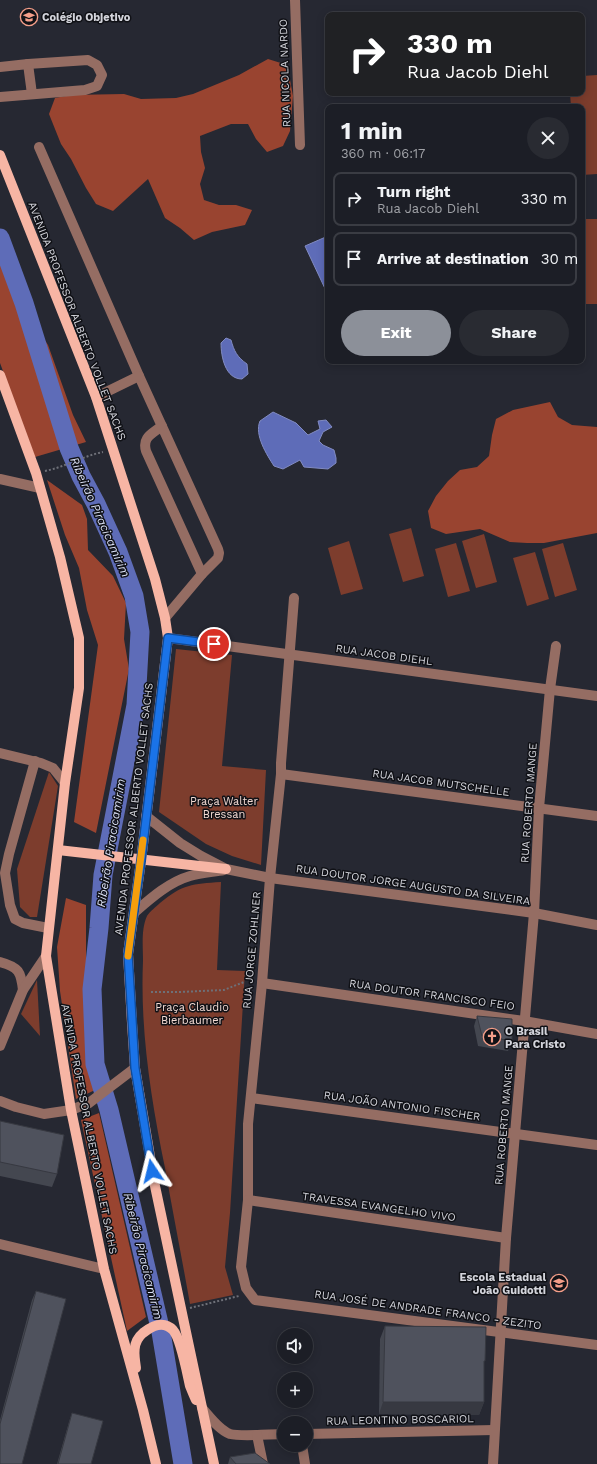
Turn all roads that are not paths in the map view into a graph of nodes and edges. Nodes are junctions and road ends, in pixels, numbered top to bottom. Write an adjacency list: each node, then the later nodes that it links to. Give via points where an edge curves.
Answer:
1 (294, 0): 6 (street, RUA NICOLA NARDO)
2 (28, 64): 3 (street); 4 (street); 4 (street, via 88,60 98,65 102,75 97,86 85,90)
3 (0, 67)
4 (32, 94): 5 (street)
5 (0, 97)
6 (300, 145)
7 (39, 147): 10 (street)
8 (0, 155): 11 (main road, AVENIDA PROFESSOR ALBERTO VOLLET SACHS)
9 (0, 375): 14 (main road, AVENIDA PROFESSOR ALBERTO VOLLET SACHS)
10 (139, 376): 11 (street); 12 (street)
11 (96, 396): 17 (main road, AVENIDA PROFESSOR ALBERTO VOLLET SACHS, via 155,579)
12 (162, 426): 15 (street, via 218,549 218,558); 15 (street, via 145,440 144,444)
13 (0, 479): 14 (street)
14 (40, 488): 26 (main road, AVENIDA PROFESSOR ALBERTO VOLLET SACHS, via 60,557 78,638 79,688)
15 (202, 574): 17 (street)
16 (294, 598): 20 (street, RUA JORGE ZOHLNER)
17 (165, 618): 18 (main road, AVENIDA PROFESSOR ALBERTO VOLLET SACHS)
18 (168, 638): 20 (street, RUA JACOB DIEHL); 28 (main road, AVENIDA PROFESSOR ALBERTO VOLLET SACHS)
19 (556, 646): 21 (street, RUA ROBERTO MANGE)
20 (290, 655): 21 (street, RUA JACOB DIEHL); 25 (street, RUA JORGE ZOHLNER)
21 (550, 689): 22 (street, RUA JACOB DIEHL); 27 (street, RUA ROBERTO MANGE)
22 (597, 696)
23 (0, 753): 24 (street)
24 (35, 761): 26 (street, via 53,768); 37 (street, via 5,873 15,919)
25 (281, 774): 27 (street, RUA JACOB MUTSCHELLE); 33 (street, RUA JORGE ZOHLNER)
26 (66, 783): 30 (main road, AVENIDA PROFESSOR ALBERTO VOLLET SACHS)
27 (539, 808): 29 (street, RUA JACOB MUTSCHELLE); 35 (street, RUA ROBERTO MANGE)
28 (146, 816): 31 (main road, AVENIDA PROFESSOR ALBERTO VOLLET SACHS); 32 (street, RUA DOUTOR JORGE AUGUSTO DA SILVEIRA, via 180,843)
29 (597, 816)
30 (58, 850): 31 (main road); 37 (main road, AVENIDA PROFESSOR ALBERTO VOLLET SACHS)
31 (141, 861): 32 (main road); 34 (main road, AVENIDA PROFESSOR ALBERTO VOLLET SACHS)
32 (226, 869): 33 (street, RUA DOUTOR JORGE AUGUSTO DA SILVEIRA); 34 (street, RUA DOUTOR JORGE AUGUSTO DA SILVEIRA, via 189,877 173,884)
33 (270, 878): 35 (street, RUA DOUTOR JORGE AUGUSTO DA SILVEIRA); 40 (street, RUA JORGE ZOHLNER)
34 (135, 912): 45 (main road, AVENIDA PROFESSOR ALBERTO VOLLET SACHS, via 128,954)
35 (534, 913): 36 (street, RUA DOUTOR JORGE AUGUSTO DA SILVEIRA); 42 (street, RUA ROBERTO MANGE)
36 (597, 925)
37 (48, 928): 38 (main road, AVENIDA PROFESSOR ALBERTO VOLLET SACHS)
38 (46, 956): 41 (street); 48 (main road, AVENIDA PROFESSOR ALBERTO VOLLET SACHS)
39 (0, 962): 41 (street, via 18,970 22,976)
40 (262, 983): 42 (street, RUA DOUTOR FRANCISCO FEIO); 46 (street, RUA JORGE ZOHLNER)
41 (23, 990): 44 (street)
42 (524, 1020): 43 (street, RUA DOUTOR FRANCISCO FEIO); 49 (street, RUA ROBERTO MANGE)
43 (597, 1034)
44 (0, 1046)
45 (135, 1068): 48 (street, via 89,1102); 58 (main road, AVENIDA PROFESSOR ALBERTO VOLLET SACHS, via 155,1186)
46 (251, 1098): 49 (street, RUA JOÃO ANTONIO FISCHER); 51 (street, RUA JORGE ZOHLNER, via 248,1124)
47 (0, 1101): 48 (street, via 16,1108 44,1114)
48 (71, 1110): 54 (main road, AVENIDA PROFESSOR ALBERTO VOLLET SACHS)
49 (515, 1134): 50 (street, RUA JOÃO ANTONIO FISCHER); 52 (street, RUA ROBERTO MANGE)
50 (597, 1145)
51 (248, 1200): 52 (street, TRAVESSA EVANGELHO VIVO); 55 (street, RUA JORGE ZOHLNER, via 241,1267 246,1288)
52 (506, 1238): 56 (street, RUA ROBERTO MANGE)
53 (0, 1244): 54 (street)
54 (104, 1269): 59 (main road, AVENIDA PROFESSOR ALBERTO VOLLET SACHS)
55 (253, 1296): 56 (street, RUA JOSÉ DE ANDRADE FRANCO - ZEZITO)
56 (500, 1332): 57 (street, RUA JOSÉ DE ANDRADE FRANCO - ZEZITO); 60 (street, RUA ROBERTO MANGE)
57 (597, 1345)
58 (202, 1408): 59 (main road, via 191,1388 173,1330 164,1325 155,1325 139,1336 135,1344); 63 (street, via 218,1426 230,1434); 66 (main road, AVENIDA PROFESSOR ALBERTO VOLLET SACHS)
59 (143, 1410): 65 (main road, AVENIDA PROFESSOR ALBERTO VOLLET SACHS)
60 (494, 1430): 62 (street, RUA LEONTINO BOSCARIOL); 69 (street, RUA ROBERTO MANGE)
61 (277, 1434): 63 (street)
62 (313, 1434)
63 (257, 1435): 67 (street)
64 (303, 1452): 68 (street)
65 (156, 1464)
66 (214, 1464)
67 (263, 1464)
68 (305, 1464)
69 (493, 1464)

